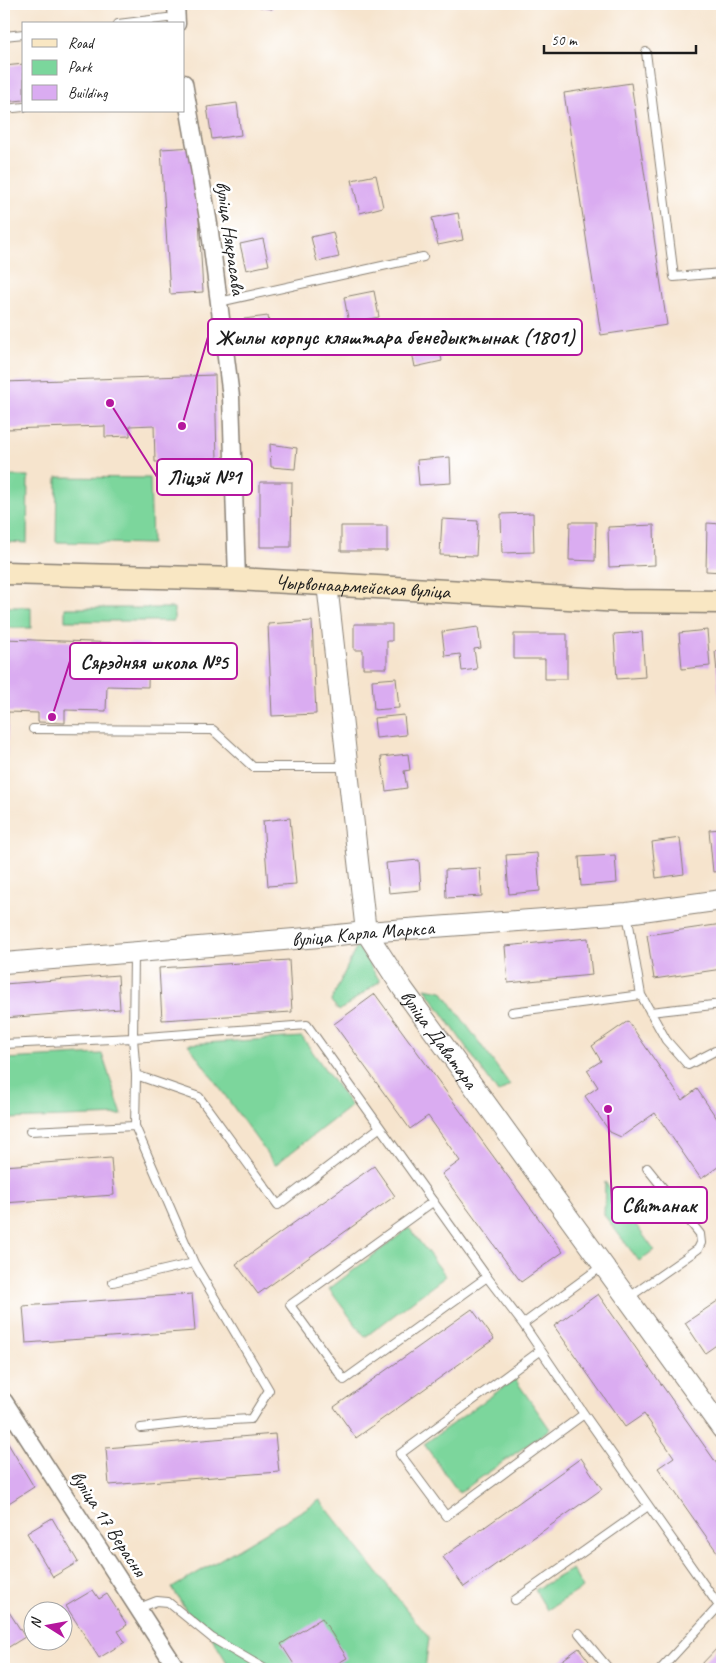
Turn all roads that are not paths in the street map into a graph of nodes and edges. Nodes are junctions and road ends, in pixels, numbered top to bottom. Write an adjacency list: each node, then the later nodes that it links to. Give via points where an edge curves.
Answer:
1 (176, 4): 2 (street)
2 (172, 21): 3 (lane)
3 (154, 22)
4 (22, 34): 5 (lane)
5 (4, 36)
6 (646, 52): 11 (lane, via 674,277)
7 (185, 95): 12 (street, вуліца Някрасава, via 209,224)
8 (22, 107): 9 (lane)
9 (4, 109)
10 (423, 257): 12 (lane)
11 (722, 273)
12 (219, 302): 14 (street, вуліца Някрасава, via 231,397)
13 (4, 573): 14 (main road, Чырвонаармейская вуліца)
14 (237, 579): 15 (main road, Чырвонаармейская вуліца)
15 (327, 584): 16 (main road, Чырвонаармейская вуліца, via 622,601); 18 (street, вуліца Даватара)
16 (722, 602)
17 (33, 729): 18 (lane, via 213,730 253,768)
18 (346, 767): 21 (street, вуліца Даватара)
19 (722, 900): 20 (street, вуліца Карла Маркса)
20 (628, 913): 21 (street, вуліца Карла Маркса); 24 (lane)
21 (366, 932): 22 (street, вуліца Карла Маркса); 38 (street, вуліца Даватара)
22 (134, 952): 23 (street, вуліца Карла Маркса); 28 (lane)
23 (4, 963)
24 (641, 994): 26 (lane); 27 (lane)
25 (722, 1004): 27 (lane)
26 (512, 1012)
27 (650, 1012): 30 (lane, via 666,1040 688,1065)
28 (133, 1038): 29 (lane); 31 (lane); 33 (lane, via 307,1025)
29 (4, 1044)
30 (715, 1051)
31 (136, 1075): 32 (lane); 33 (lane, via 199,1097 278,1205)
32 (135, 1126): 34 (lane); 37 (lane)
33 (379, 1128): 36 (lane)
34 (30, 1131)
35 (647, 1168): 41 (lane, via 700,1234 701,1243 698,1249)
36 (434, 1202): 39 (lane); 39 (lane, via 290,1305 344,1380)
37 (194, 1263): 40 (lane); 46 (lane, via 269,1390 251,1419)
38 (604, 1264): 41 (street, вуліца Даватара); 42 (lane)
39 (487, 1277): 42 (lane)
40 (113, 1282)
41 (628, 1298): 47 (street, вуліца Даватара)
42 (523, 1324): 43 (lane)
43 (540, 1350): 45 (lane); 45 (lane, via 400,1454 446,1516)
44 (4, 1401): 50 (street, вуліца 17 Верасня)
45 (584, 1414): 48 (lane)
46 (141, 1428)
47 (722, 1429)
48 (648, 1506): 49 (lane); 55 (lane, via 719,1606)
49 (515, 1600)
50 (139, 1608): 52 (street, вуліца 17 Верасня); 53 (lane, via 157,1600 168,1602 212,1638)
51 (579, 1633): 54 (lane)
52 (177, 1669)
53 (265, 1669)
54 (609, 1669)
55 (661, 1669)

